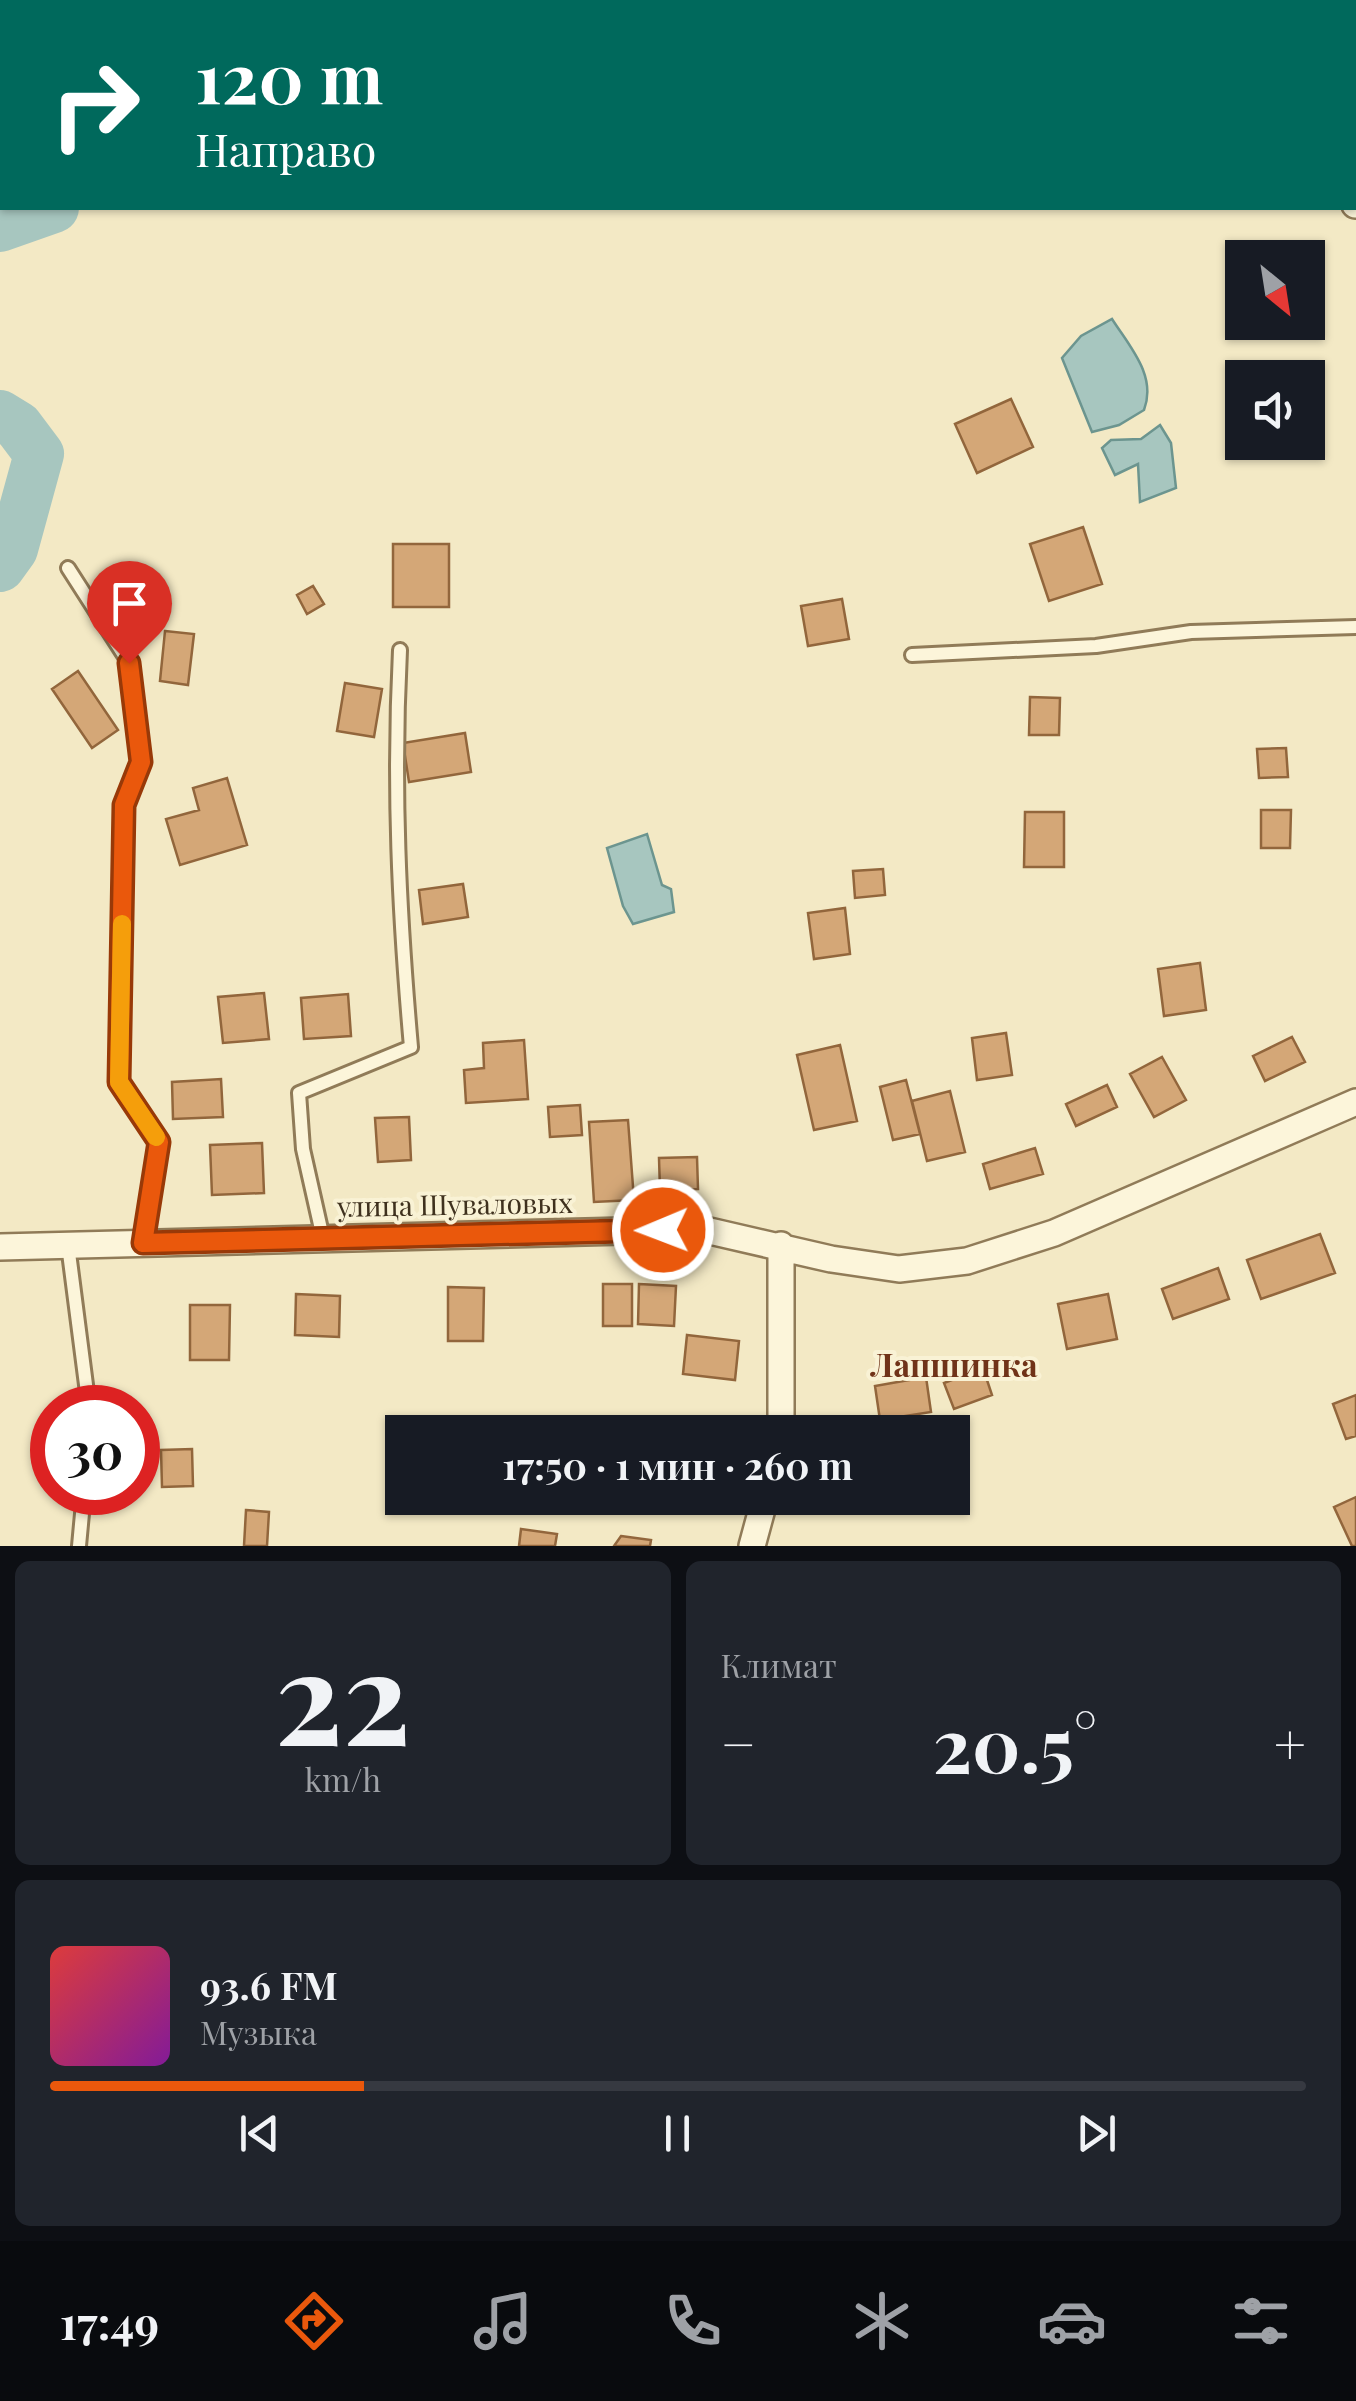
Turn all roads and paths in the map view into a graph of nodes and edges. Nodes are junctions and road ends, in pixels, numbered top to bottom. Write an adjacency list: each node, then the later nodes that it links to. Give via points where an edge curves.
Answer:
1 (68, 568): 7 (lane, via 129,663 141,762 124,805 119,1082 159,1142)
2 (1356, 627): 4 (lane, via 1191,632 1096,646)
3 (400, 650): 6 (lane, via 396,867 411,1047 298,1092)
4 (912, 656)
5 (1356, 1102): 9 (street, улица Шуваловых, via 1054,1232 967,1261 898,1269)
6 (322, 1238): 7 (street, улица Шуваловых); 9 (street, улица Шуваловых, via 701,1229)
7 (143, 1243): 8 (street, улица Шуваловых)
8 (68, 1245): 10 (street, улица Шуваловых); 11 (lane)
9 (781, 1245): 12 (street)
10 (0, 1247)
11 (87, 1385)
12 (781, 1415)
13 (82, 1515): 15 (lane)
14 (760, 1515): 16 (street)
15 (79, 1546)
16 (752, 1546)

